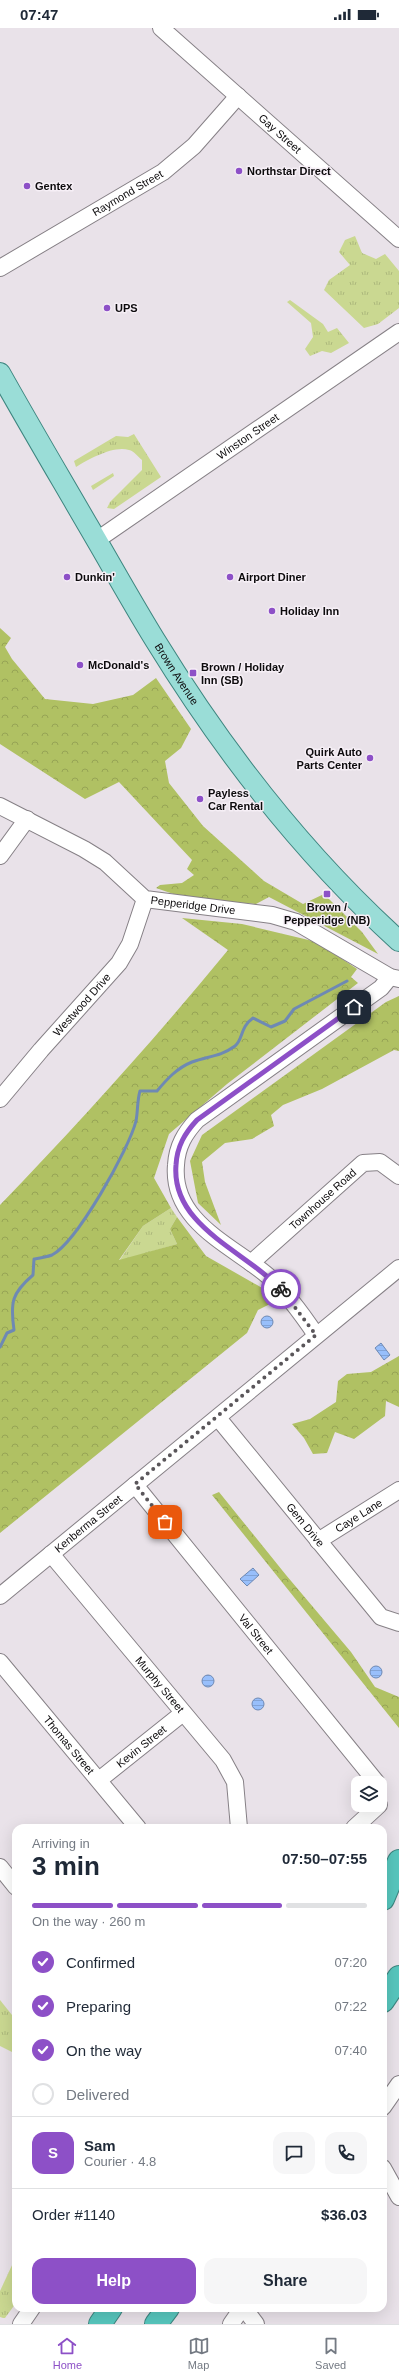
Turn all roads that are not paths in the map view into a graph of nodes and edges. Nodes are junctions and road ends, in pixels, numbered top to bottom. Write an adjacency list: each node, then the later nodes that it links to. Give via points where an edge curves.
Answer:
1 (161, 28): 2 (street, Gay Street)
2 (238, 96): 3 (street, Gay Street); 4 (street, Raymond Street, via 194,146 163,172)
3 (399, 239)
4 (0, 268)
5 (399, 332): 7 (street, Winston Street)
6 (0, 373): 7 (main road, Brown Avenue)
7 (97, 540): 12 (main road, Brown Avenue, via 155,640 228,748 317,857 356,900)
8 (0, 806): 9 (street, Pepperidge Drive)
9 (27, 819): 10 (street); 11 (street, Pepperidge Drive, via 105,862)
10 (0, 856)
11 (146, 899): 13 (street, Pepperidge Drive, via 272,914 296,922); 14 (street, Westwood Drive, via 130,944 120,963)
12 (399, 941)
13 (395, 978): 16 (street, via 209,1110 182,1139 175,1172 183,1204 199,1223)
14 (0, 1099)
15 (399, 1176): 16 (street, Townhouse Road, via 380,1162 363,1163)
16 (251, 1262): 18 (street, via 287,1295)
17 (399, 1268): 18 (street, Kenberma Street)
18 (316, 1335): 19 (street, Kenberma Street)
19 (218, 1418): 20 (street, Kenberma Street); 22 (street, Gem Drive)
20 (135, 1484): 23 (street, Kenberma Street); 28 (street, Val Street)
21 (399, 1490): 22 (street, Caye Lane)
22 (318, 1540): 25 (street, Gem Drive, via 381,1617)
23 (51, 1554): 24 (street, Kenberma Street); 27 (street, Murphy Street)
24 (0, 1596)
25 (399, 1622)
26 (0, 1662): 29 (street, Thomas Street)
27 (183, 1713): 29 (street, Kevin Street); 32 (street, Murphy Street, via 230,1770 238,1794)
28 (366, 1776)
29 (99, 1780): 31 (street, Thomas Street)
30 (366, 1812): 33 (street)
31 (135, 1824)
32 (239, 1824)
33 (357, 1824)
34 (399, 1860): 38 (highway)
35 (0, 1867): 36 (street)
36 (12, 1882)
37 (399, 1886): 39 (highway)
38 (387, 1889)
39 (387, 1904)
40 (399, 1976): 41 (highway)
41 (387, 1995)
42 (399, 2084): 43 (street)
43 (387, 2102)
44 (387, 2175): 45 (street)
45 (399, 2197)
46 (30, 2312): 51 (street)
47 (108, 2312): 52 (highway)
48 (165, 2312): 53 (highway)
49 (240, 2312): 54 (street)
50 (246, 2312): 55 (street)
51 (22, 2324)
52 (100, 2324)
53 (156, 2324)
54 (231, 2324)
55 (256, 2324)

